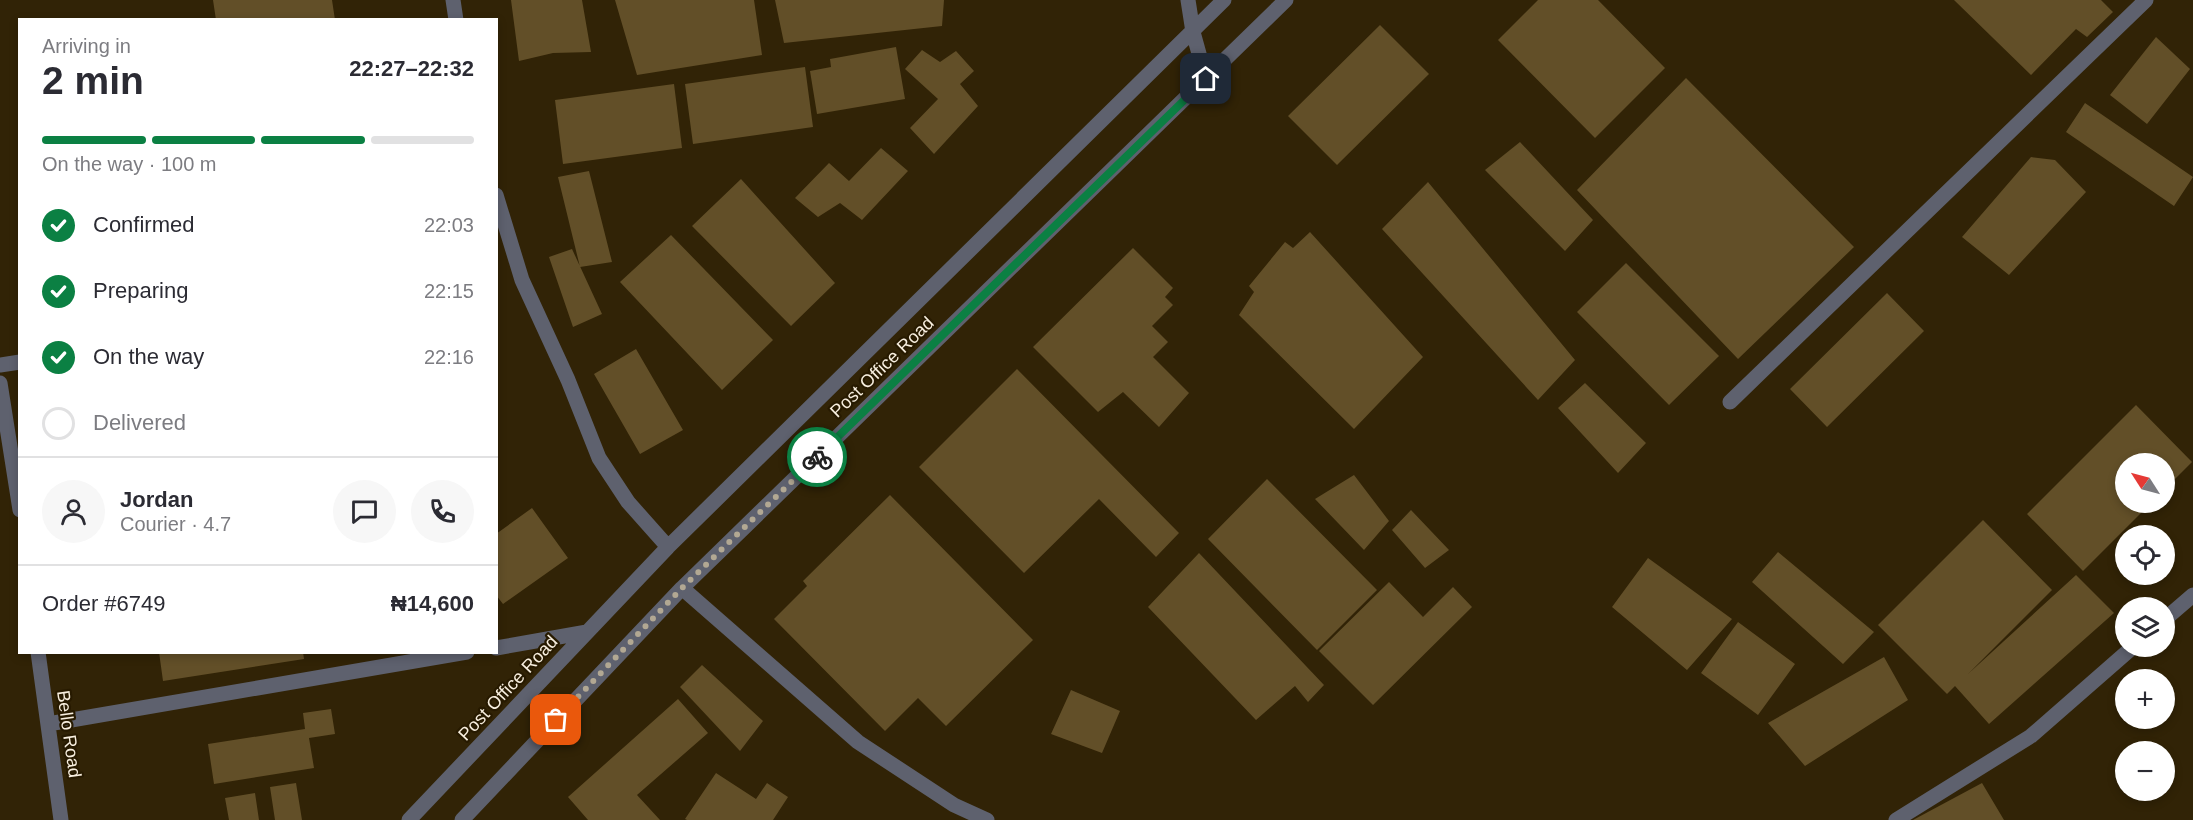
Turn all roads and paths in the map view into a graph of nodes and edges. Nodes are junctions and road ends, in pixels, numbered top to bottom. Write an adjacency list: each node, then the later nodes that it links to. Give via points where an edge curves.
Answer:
1 (453, 0): 6 (street)
2 (1188, 0): 7 (street)
3 (1224, 0): 7 (street, Post Office Road)
4 (2146, 0): 13 (street)
5 (1283, 1): 8 (street, Post Office Road)
6 (456, 18)
7 (1193, 32): 8 (street); 15 (street, Post Office Road)
8 (1206, 79): 16 (street, Post Office Road)
9 (498, 202): 15 (street, via 522,280 599,458 628,502)
10 (18, 362): 11 (street)
11 (0, 365)
12 (0, 383): 14 (street)
13 (1730, 402)
14 (18, 497)
15 (668, 547): 19 (street, Post Office Road)
16 (682, 588): 27 (street, Post Office Road); 28 (street, via 858,742 954,805)
17 (2193, 595): 18 (street)
18 (2175, 611)
19 (587, 632): 20 (street); 26 (street, Post Office Road)
20 (498, 648)
21 (38, 654): 24 (street, Bello Road)
22 (455, 654): 24 (street)
23 (2121, 657): 29 (street, via 2031,736)
24 (48, 724): 25 (street, Bello Road)
25 (61, 820)
26 (410, 820)
27 (462, 820)
28 (987, 820)
29 (1896, 820)

